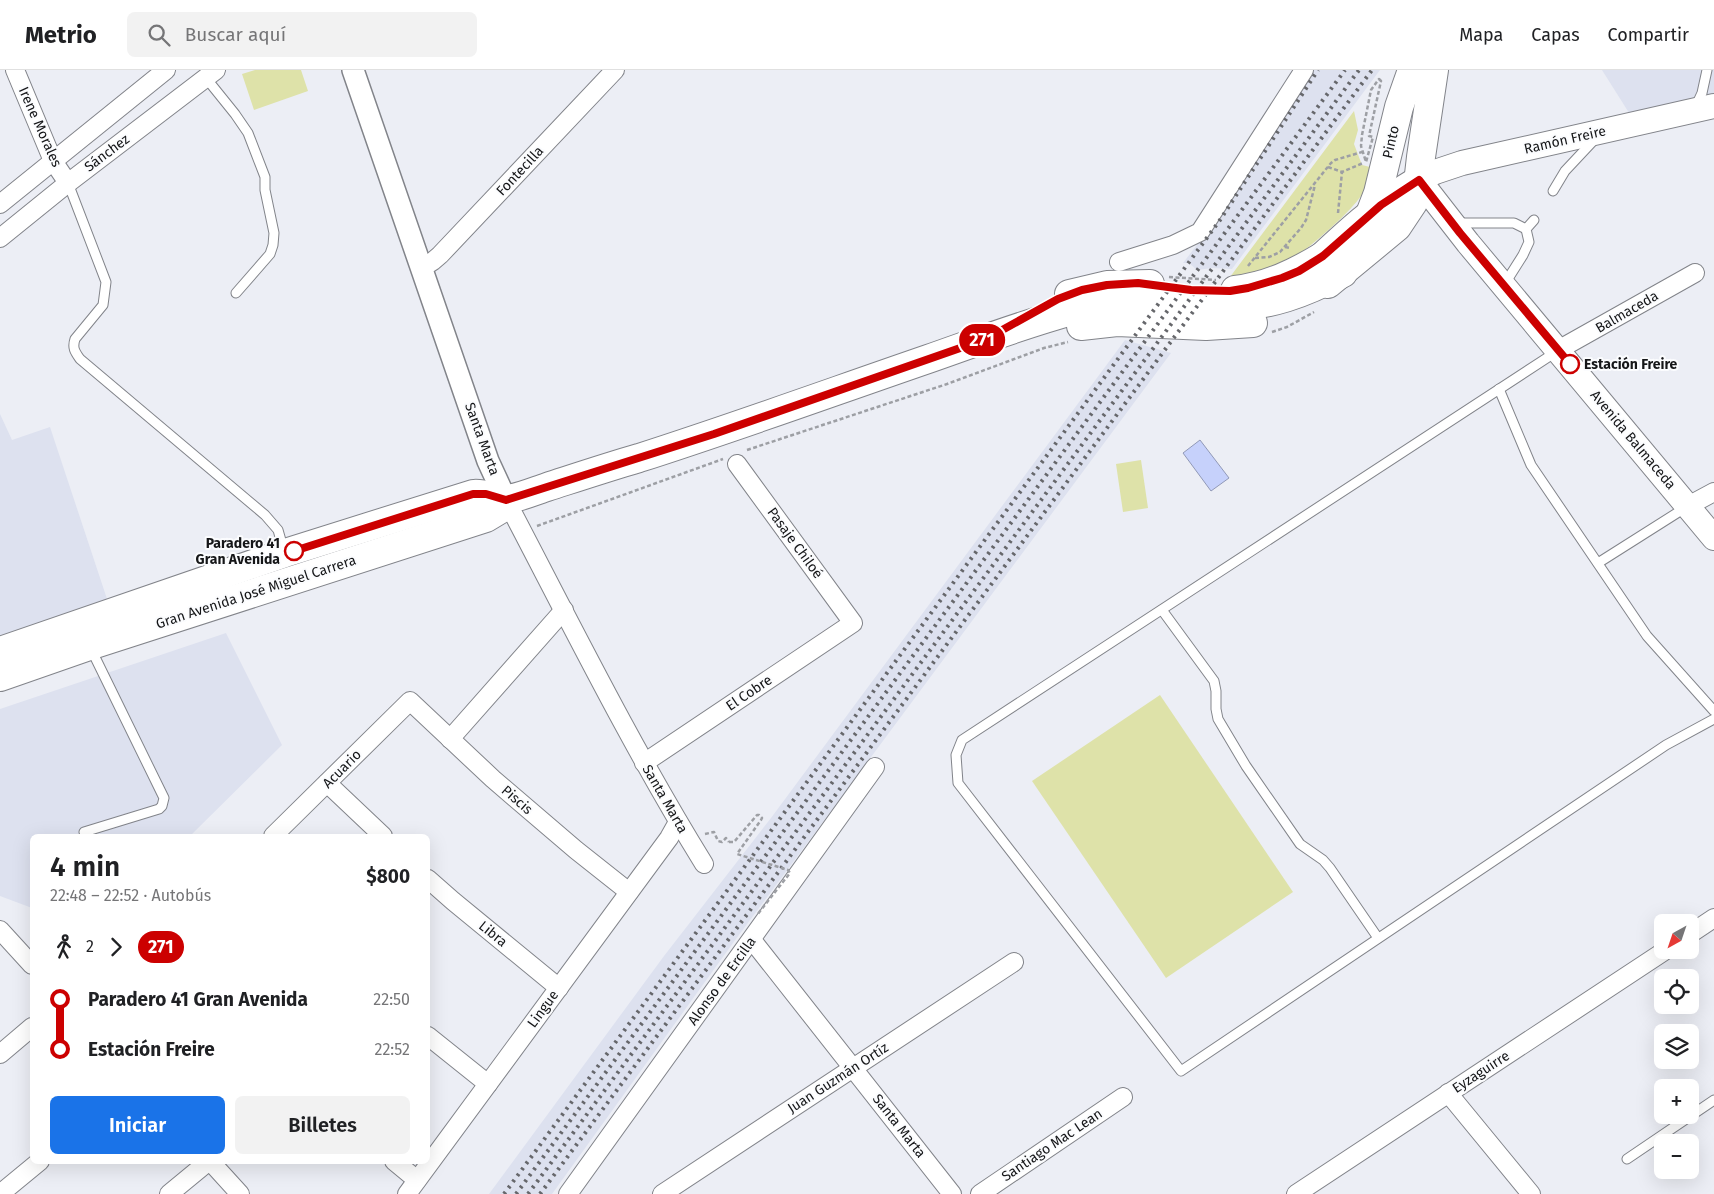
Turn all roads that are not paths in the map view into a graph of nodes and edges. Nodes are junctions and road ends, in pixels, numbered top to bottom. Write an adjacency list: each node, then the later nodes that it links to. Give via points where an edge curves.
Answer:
1 (15, 70): 12 (street, Irene Morales)
2 (353, 70): 24 (street, Santa Marta)
3 (615, 70): 24 (street, Fontecilla, via 440,255)
4 (1304, 70): 22 (street, via 1200,232 1173,245)
5 (1412, 70): 17 (main road, Pinto)
6 (1434, 70): 13 (main road)
7 (1707, 70): 10 (lane, via 1702,92)
8 (157, 73): 12 (street, Sánchez)
9 (211, 74): 14 (street, Sánchez); 27 (lane, via 248,133 265,177 274,233 270,254)
10 (1704, 108): 11 (main road, Ramón Freire)
11 (1602, 131): 13 (main road, Ramón Freire, via 1462,163); 15 (lane, via 1565,171)
12 (53, 160): 14 (street, Irene Morales); 16 (street, Sánchez)
13 (1419, 180): 17 (main road, Gran Avenida José Miguel Carrera); 19 (main road, Avenida Balmaceda); 23 (main road, Gran Avenida José Miguel Carrera, via 1413,203 1403,220 1383,239)
14 (68, 183): 21 (street, Sánchez); 36 (lane, via 106,282 103,304 75,339 75,352 266,514 278,530)
15 (1553, 191)
16 (0, 204)
17 (1370, 214): 23 (main road, Gran Avenida José Miguel Carrera)
18 (1534, 220): 20 (lane)
19 (1452, 224): 20 (lane, via 1500,222 1514,223); 26 (main road, Avenida Balmaceda)
20 (1526, 229): 26 (lane, via 1529,242)
21 (0, 238)
22 (1119, 262)
23 (1333, 264): 28 (main road, Gran Avenida José Miguel Carrera, via 1239,290 1210,292 1138,283 1082,290 1058,299); 28 (main road, Gran Avenida José Miguel Carrera, via 1305,292 1273,302 1210,307 1138,302 1098,305); 28 (main road, Gran Avenida José Miguel Carrera, via 1322,289 1286,312 1255,322 1206,326 1116,322)
24 (422, 268): 33 (street, Santa Marta, via 488,461)
25 (1695, 273): 29 (street, Balmaceda)
26 (1504, 285): 29 (main road, Avenida Balmaceda)
27 (236, 293)
28 (986, 339): 33 (main road, Gran Avenida José Miguel Carrera, via 714,434)
29 (1558, 350): 30 (lane); 34 (main road, Avenida Balmaceda)
30 (1499, 389): 37 (lane, via 1531,465); 39 (lane)
31 (734, 458): 40 (street, Pasaje Chiloé)
32 (1714, 492): 34 (street)
33 (506, 500): 36 (main road, Gran Avenida José Miguel Carrera, via 473,494); 38 (street, Santa Marta); 41 (main road, Gran Avenida José Miguel Carrera, via 501,509 486,518)
34 (1688, 506): 35 (main road, Avenida Balmaceda); 37 (lane)
35 (1714, 538)
36 (285, 553): 42 (main road, Gran Avenida José Miguel Carrera)
37 (1598, 563): 45 (lane, via 1648,636)
38 (564, 610): 47 (street); 48 (street, Santa Marta)
39 (1162, 610): 61 (lane, via 1214,681 1218,719 1246,766 1300,844 1330,868); 61 (lane, via 962,740 956,755 958,783 1180,1071)
40 (853, 623): 48 (street, El Cobre)
41 (89, 646): 43 (main road, Gran Avenida José Miguel Carrera); 52 (lane, via 164,798 159,810)
42 (0, 651)
43 (0, 677)
44 (410, 701): 47 (street, Piscis); 50 (street, Acuario)
45 (1714, 711)
46 (1714, 719): 61 (lane, via 1666,745)
47 (450, 739): 57 (street, Piscis, via 536,817)
48 (644, 763): 51 (street, Santa Marta)
49 (875, 767): 62 (street, Alonso de Ercilla)
50 (327, 783): 53 (street, Acuario); 54 (street)
51 (678, 822): 55 (street, Santa Marta); 57 (street, Lingue, via 670,838)
52 (84, 832)
53 (275, 834)
54 (381, 834)
55 (704, 864)
56 (430, 881): 66 (street, Libra)
57 (629, 892): 66 (street, Lingue)
58 (1714, 918): 59 (street)
59 (1699, 928)
60 (0, 930): 65 (street)
61 (1378, 938)
62 (752, 940): 70 (street, Santa Marta); 88 (street, Alonso de Ercilla)
63 (1654, 958): 72 (street, Eyzaguirre)
64 (1014, 962): 70 (street, Juan Guzmán Ortíz)
65 (30, 963)
66 (559, 988): 71 (street, Lingue)
67 (30, 1029): 69 (street)
68 (430, 1038): 71 (street)
69 (0, 1054)
70 (853, 1068): 89 (street, Juan Guzmán Ortíz); 90 (street, Santa Marta)
71 (488, 1084): 76 (street, Lingue)
72 (1448, 1093): 83 (street, Eyzaguirre); 92 (street)
73 (1123, 1097): 91 (street, Santiago Mac Lean)
74 (1714, 1100): 75 (lane)
75 (1627, 1159)
76 (430, 1162)
77 (36, 1164): 84 (street)
78 (206, 1164): 85 (street)
79 (213, 1164): 86 (street)
80 (398, 1164): 82 (street)
81 (429, 1164): 82 (street, Lingue)
82 (417, 1180): 87 (street, Lingue)
83 (1306, 1191)
84 (0, 1194)
85 (170, 1194)
86 (240, 1194)
87 (406, 1194)
88 (568, 1194)
89 (662, 1194)
90 (952, 1194)
91 (980, 1194)
92 (1531, 1194)

